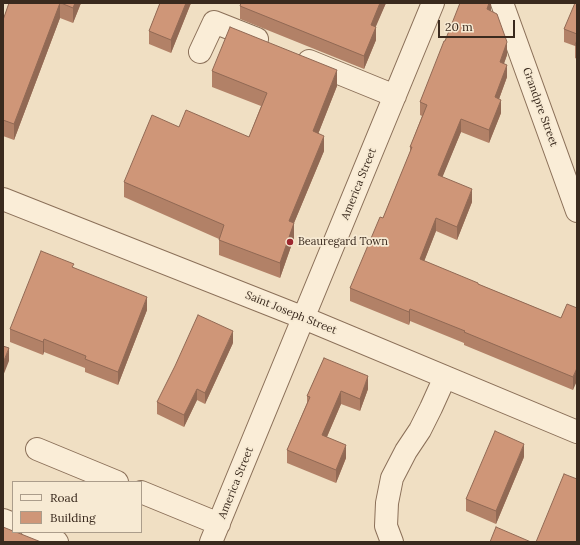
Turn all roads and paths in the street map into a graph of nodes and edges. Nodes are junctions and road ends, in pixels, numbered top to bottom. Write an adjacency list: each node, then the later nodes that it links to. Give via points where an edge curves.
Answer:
1 (433, 3): 6 (street, America Street)
2 (502, 3): 8 (street, Grandpre Street)
3 (272, 46): 4 (street, via 214,22)
4 (200, 52)
5 (294, 55): 6 (street)
6 (395, 96): 9 (street, America Street)
7 (3, 199): 9 (street, Saint Joseph Street)
8 (577, 211)
9 (304, 318): 10 (street, Saint Joseph Street); 16 (street, America Street)
10 (445, 377): 11 (street, Saint Joseph Street); 18 (street, via 420,430 392,478 386,526)
11 (577, 432)
12 (37, 449): 13 (street)
13 (115, 481)
14 (142, 493): 16 (street)
15 (35, 533): 17 (street)
16 (215, 533)
17 (57, 542)
18 (392, 542)

